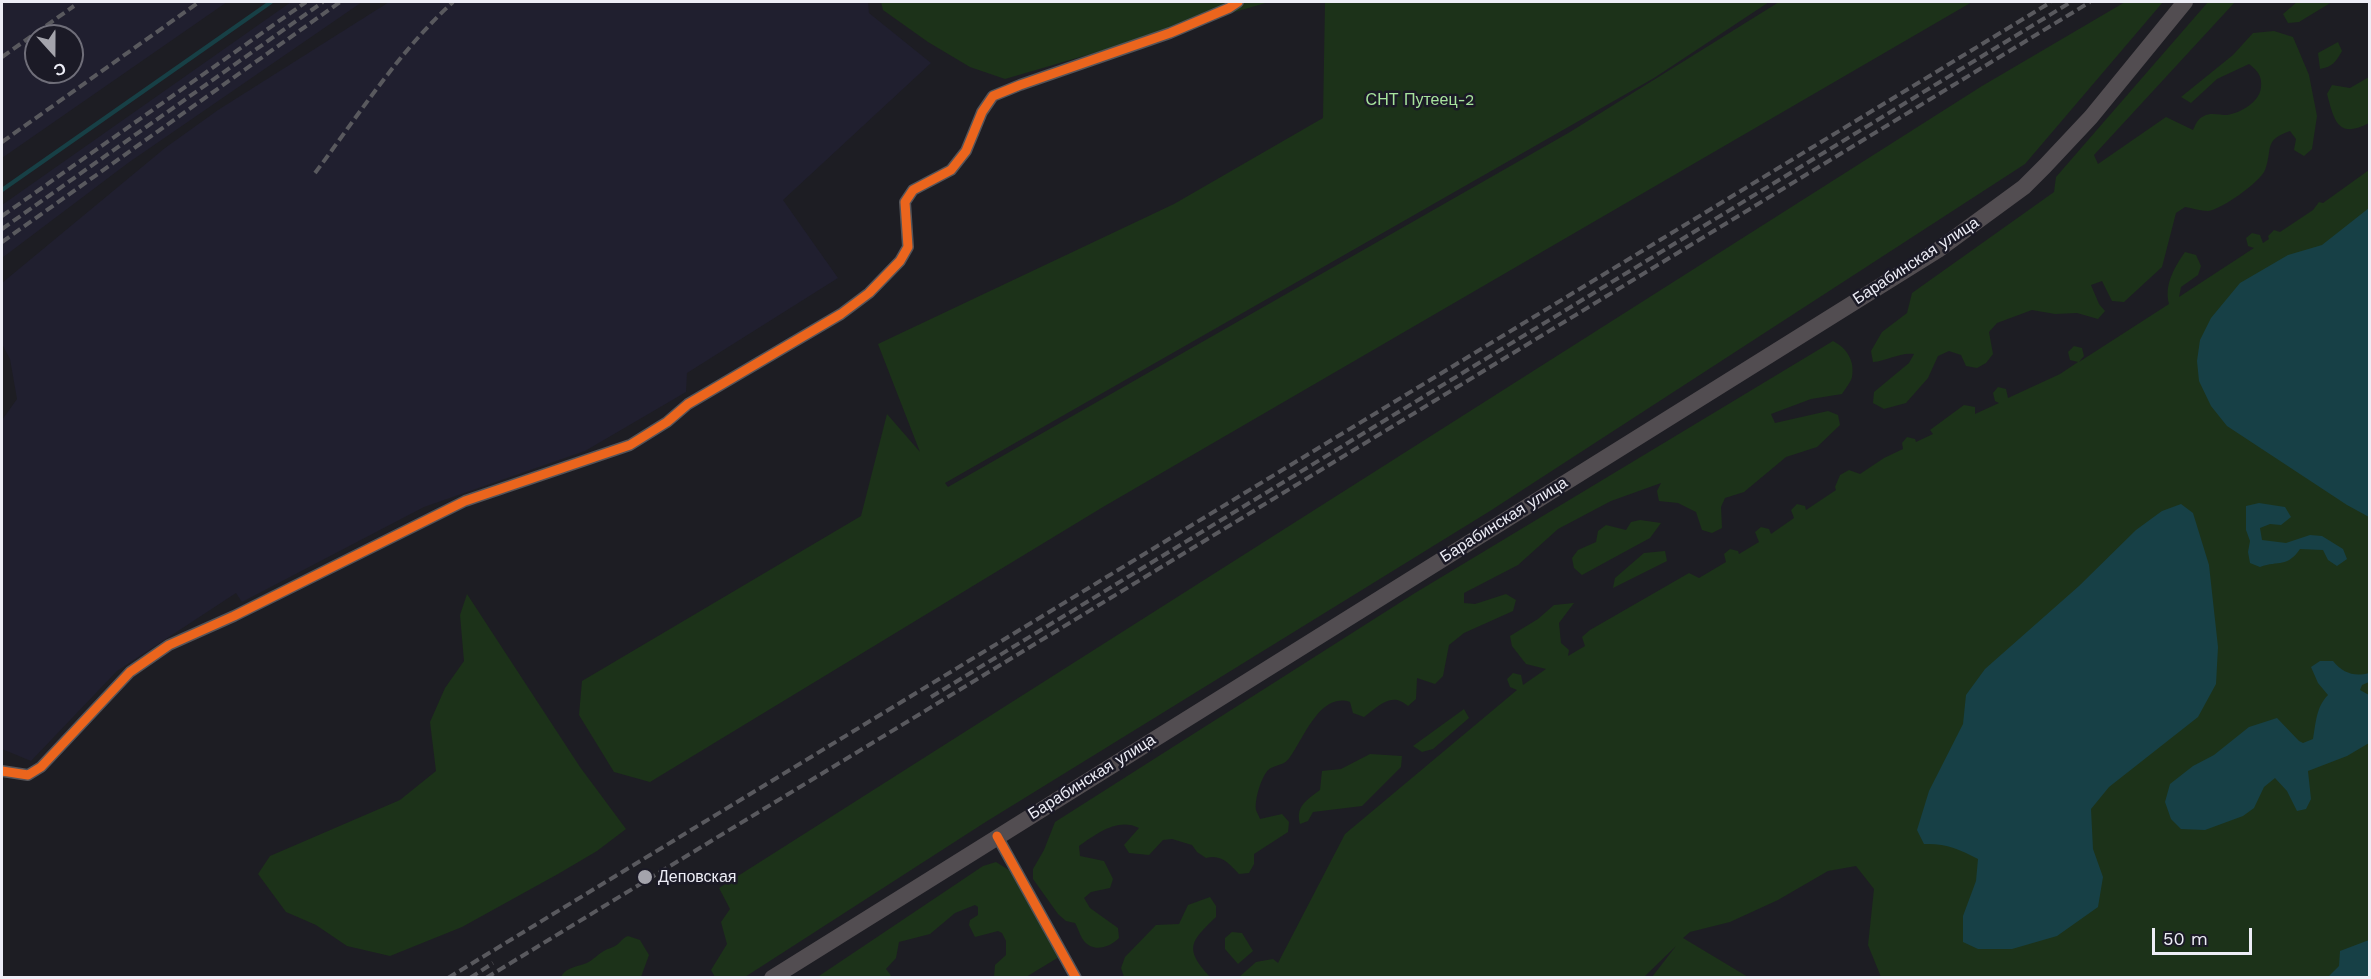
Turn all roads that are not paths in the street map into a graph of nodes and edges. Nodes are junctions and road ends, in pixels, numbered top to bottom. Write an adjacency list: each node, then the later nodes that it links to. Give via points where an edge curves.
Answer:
1 (1238, 2): 3 (street, via 1170,33 993,96 982,111 966,151 951,170 913,190 904,202 908,247 869,293 841,314 688,404 630,446 465,501 177,641 130,672 41,767 28,775)
2 (2185, 2): 4 (main road, Барабинская улица, via 2091,117 2038,173 1938,250)
3 (2, 771)
4 (997, 836): 5 (main road, Барабинская улица); 6 (street)
5 (772, 978)
6 (1076, 978)

